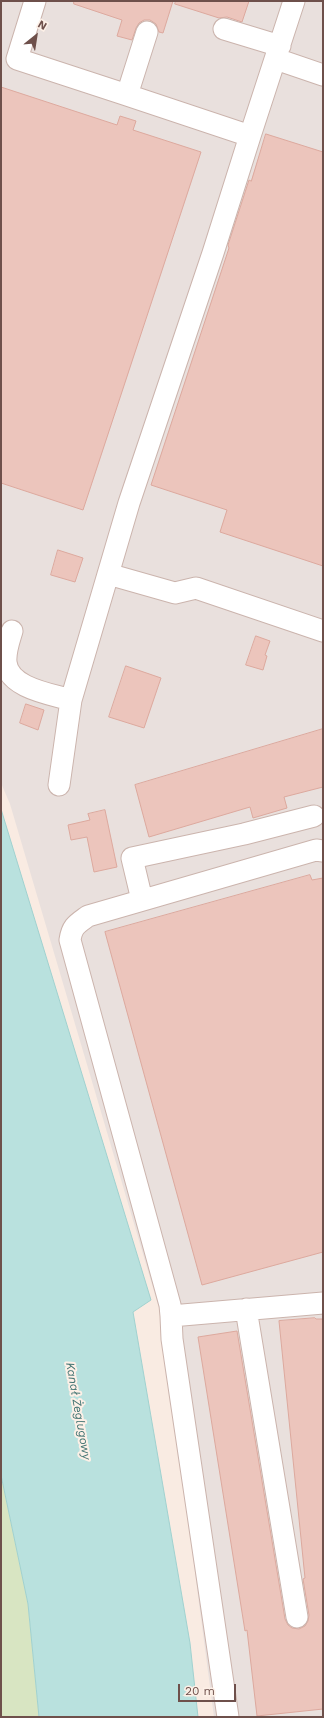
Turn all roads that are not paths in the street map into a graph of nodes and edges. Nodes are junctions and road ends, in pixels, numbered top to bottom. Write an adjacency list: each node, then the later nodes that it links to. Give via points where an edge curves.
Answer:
1 (35, 1): 7 (lane, via 17,59)
2 (294, 1): 5 (lane)
3 (224, 29): 5 (lane)
4 (148, 32): 7 (lane)
5 (278, 53): 6 (lane); 8 (lane)
6 (323, 75)
7 (126, 95): 8 (lane)
8 (250, 136): 9 (lane)
9 (108, 574): 11 (lane, via 175,593 196,588); 12 (lane)
10 (12, 631): 12 (lane, via 5,660 9,673 26,687)
11 (323, 631)
12 (71, 700): 13 (lane)
13 (59, 785)
14 (314, 816): 16 (lane, via 132,858)
15 (323, 851): 16 (lane, via 316,850)
16 (142, 900): 19 (lane, via 88,916 72,930 70,940)
17 (323, 1303): 18 (lane)
18 (246, 1309): 19 (lane); 20 (lane)
19 (171, 1316): 21 (lane, via 172,1339)
20 (297, 1618)
21 (228, 1717)

